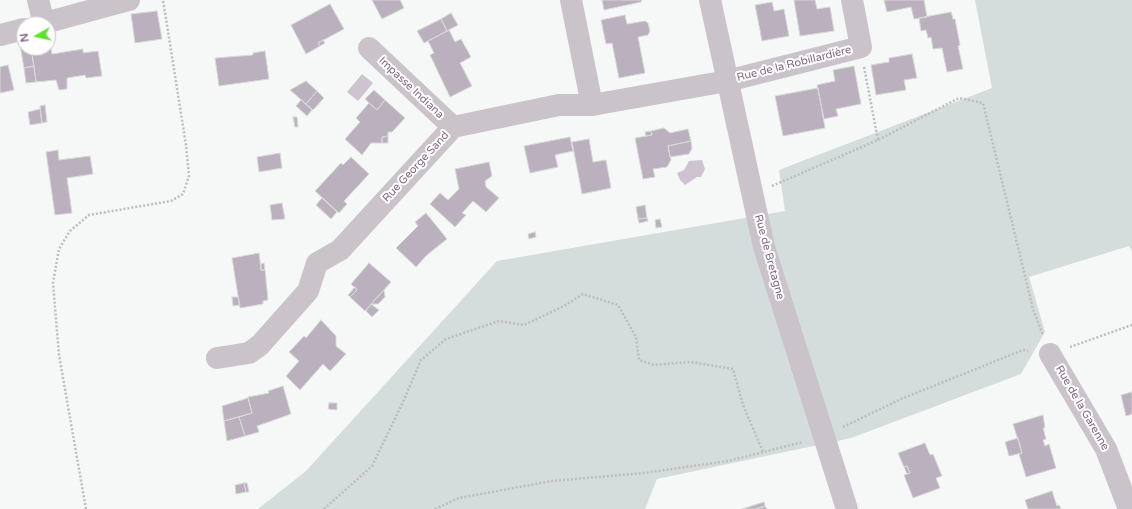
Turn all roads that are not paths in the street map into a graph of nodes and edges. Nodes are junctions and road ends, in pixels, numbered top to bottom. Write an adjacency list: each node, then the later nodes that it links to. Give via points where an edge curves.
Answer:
1 (38, 0): 6 (street)
2 (129, 0): 7 (street)
3 (571, 0): 12 (street)
4 (710, 0): 11 (street, Rue de Bretagne)
5 (852, 0): 11 (street, Rue de la Robillardière, via 861,47)
6 (37, 16)
7 (56, 20)
8 (16, 31): 9 (street)
9 (0, 35)
10 (369, 48): 13 (street, Impasse Indiana)
11 (727, 81): 12 (street, Rue George Sand); 16 (street, Rue de Bretagne, via 764,247)
12 (592, 105): 13 (street, Rue George Sand, via 559,105)
13 (453, 127): 15 (street, Rue George Sand, via 340,250 317,264 308,291 260,344 249,353)
14 (1050, 354): 17 (street, Rue de la Garenne, via 1106,449)
15 (218, 358)
16 (847, 509)
17 (1129, 509)

